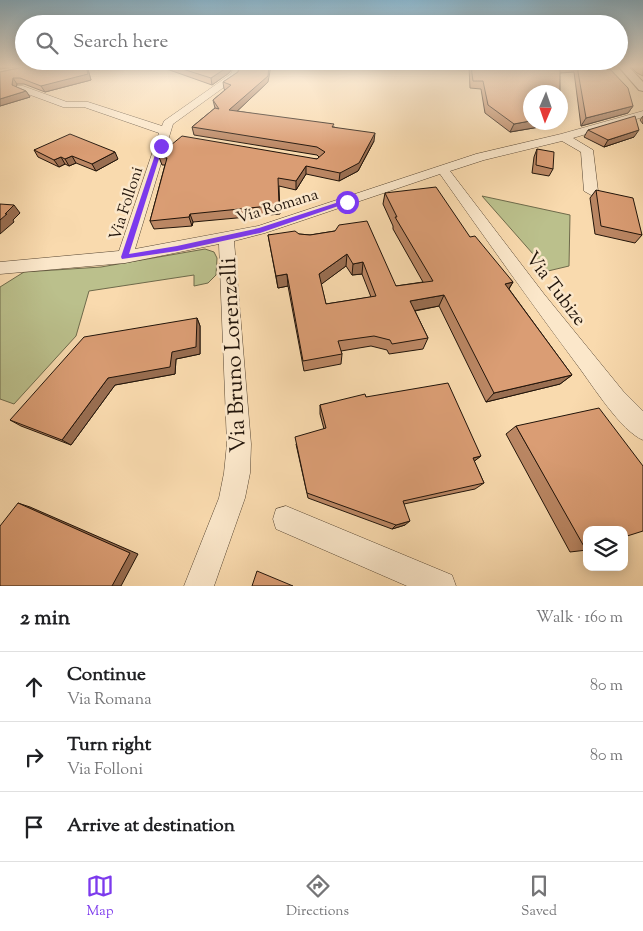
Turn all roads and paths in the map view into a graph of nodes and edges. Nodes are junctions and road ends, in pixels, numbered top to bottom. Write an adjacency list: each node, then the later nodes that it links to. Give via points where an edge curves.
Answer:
1 (34, 93): 4 (street, via 66,106 84,104)
2 (209, 93): 4 (street, Via Folloni, via 168,122)
3 (643, 114): 5 (street, Via Romana)
4 (167, 134): 9 (street, Via Folloni)
5 (564, 137): 6 (street, Via Romana); 7 (street, via 587,150)
6 (443, 170): 8 (street, Via Romana, via 274,226); 11 (street, Via Tubize, via 544,307 615,398)
7 (591, 191)
8 (226, 238): 9 (street, Via Romana); 13 (street, Via Bruno Lorenzelli, via 238,454 232,498)
9 (125, 257): 10 (street, Via Romana)
10 (0, 268)
11 (643, 428)
12 (286, 519): 14 (street)
13 (199, 586)
14 (441, 586)

